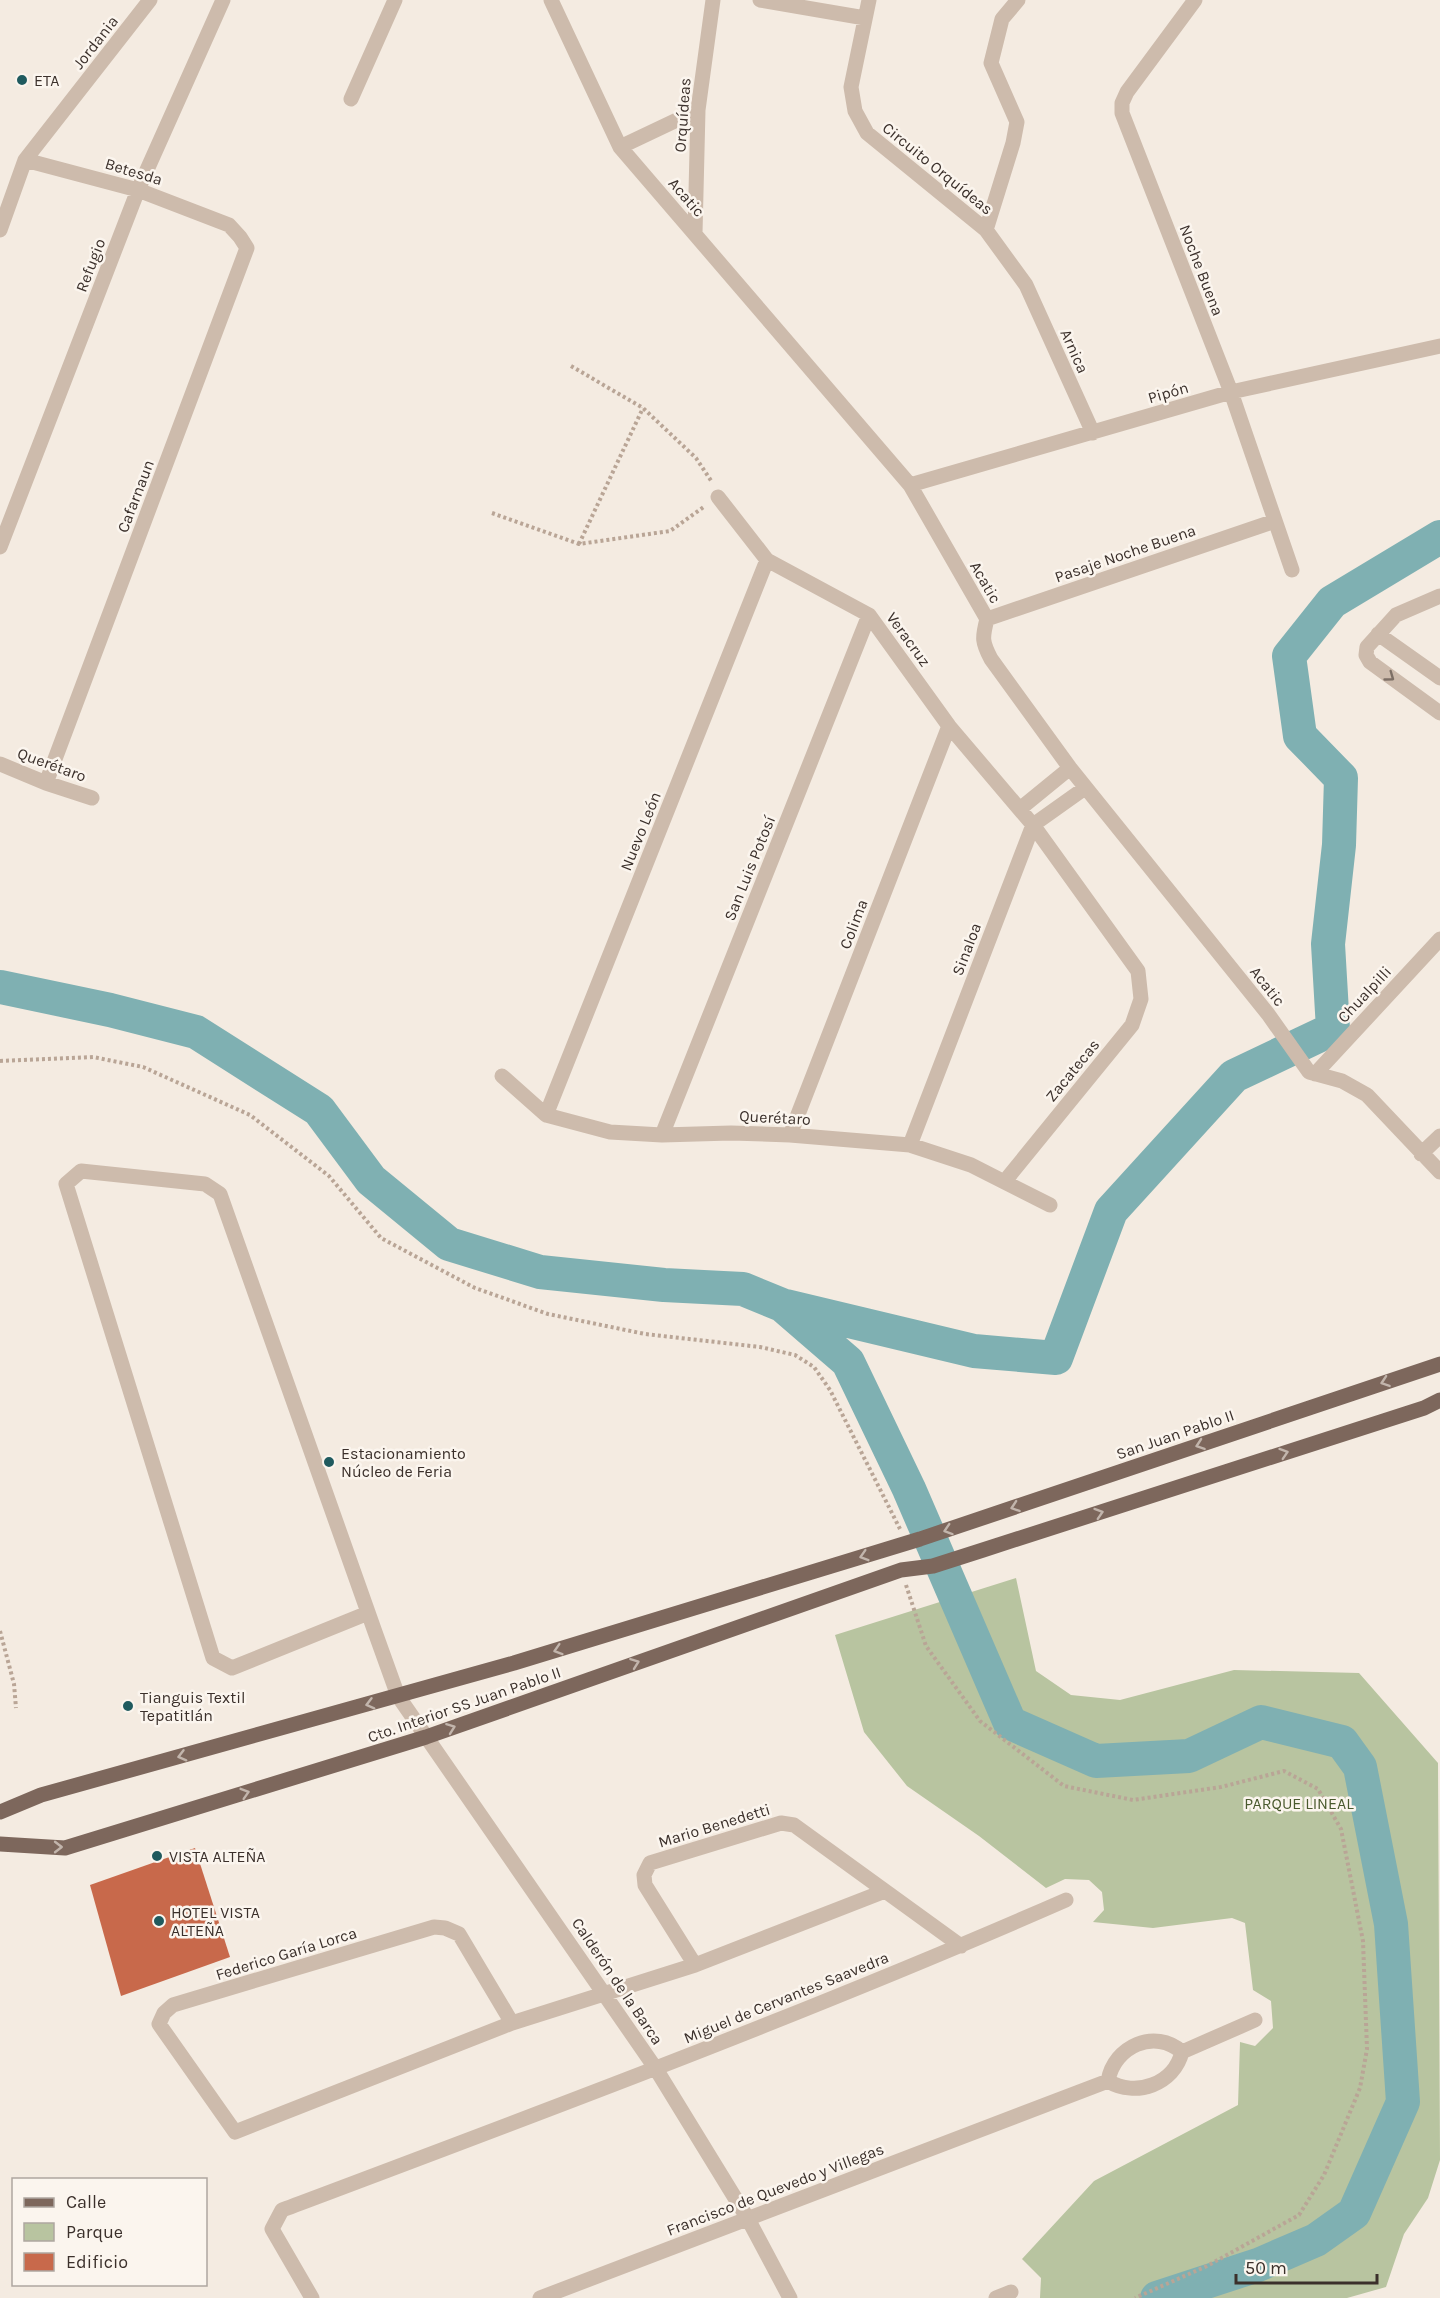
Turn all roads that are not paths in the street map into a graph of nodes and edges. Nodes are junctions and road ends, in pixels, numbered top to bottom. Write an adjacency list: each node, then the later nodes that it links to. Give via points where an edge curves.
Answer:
1 (150, 0): 14 (street, Jordania)
2 (223, 0): 15 (street, Refugio)
3 (395, 0): 11 (street)
4 (551, 0): 13 (street, Acatic)
5 (713, 0): 12 (street, Orquídeas)
6 (760, 0): 10 (street)
7 (869, 0): 10 (street, Circuito Orquídeas)
8 (1018, 0): 18 (street, Circuito Orquídeas, via 1002,19 991,63 1017,122)
9 (1195, 0): 21 (street, Noche Buena, via 1127,92 1122,113)
10 (865, 18): 18 (street, Circuito Orquídeas, via 851,87 855,111 867,133)
11 (351, 99)
12 (698, 110): 13 (street); 19 (street, Orquídeas)
13 (620, 147): 19 (street, Acatic)
14 (25, 160): 15 (street, Betesda); 17 (street, Jordania)
15 (138, 190): 16 (street, Betesda); 26 (street, Refugio)
16 (229, 225): 38 (street, Cafarnaun, via 247,248)
17 (0, 230)
18 (986, 230): 22 (street, Arnica, via 1026,285)
19 (695, 233): 23 (street, Acatic)
20 (1440, 346): 21 (street, Pipón)
21 (1231, 392): 22 (street, Pipón); 25 (street, Noche Buena)
22 (1092, 433): 23 (street, Pipón)
23 (910, 485): 31 (street, Acatic)
24 (717, 497): 27 (street, Veracruz)
25 (1275, 521): 28 (street, Noche Buena); 31 (street, Pasaje Noche Buena)
26 (0, 547)
27 (767, 560): 30 (street, Veracruz); 47 (street, Nuevo León)
28 (1292, 570)
29 (1440, 596): 32 (street, via 1396,615)
30 (869, 615): 35 (street, Veracruz); 48 (street, San Luis Potosí)
31 (987, 619): 37 (street, Acatic, via 983,634 987,652)
32 (1378, 634): 33 (street); 34 (street, one-way to 34, via 1367,647 1370,662)
33 (1440, 678)
34 (1440, 713)
35 (950, 726): 41 (street, Veracruz); 49 (street, Colima)
36 (0, 764): 38 (street, Querétaro)
37 (1070, 768): 39 (street, Acatic); 41 (street)
38 (46, 783): 40 (street, Querétaro)
39 (1085, 788): 42 (street); 45 (street, Acatic)
40 (92, 798)
41 (1021, 808): 42 (street, Veracruz)
42 (1033, 825): 44 (street, Veracruz); 51 (street, Sinaloa)
43 (1440, 939): 45 (street, Chualpilli)
44 (1138, 972): 54 (street, Zacatecas, via 1141,999 1132,1025)
45 (1312, 1073): 52 (street, via 1342,1080 1367,1095)
46 (502, 1076): 47 (street, Querétaro)
47 (546, 1115): 48 (street, Querétaro, via 610,1132)
48 (662, 1135): 49 (street, Querétaro)
49 (790, 1135): 51 (street, Querétaro)
50 (1440, 1137): 52 (street)
51 (910, 1145): 54 (street, Querétaro, via 951,1157)
52 (1421, 1154): 53 (street)
53 (1440, 1172)
54 (1005, 1181): 55 (street, Querétaro)
55 (1050, 1205)
56 (1440, 1364): 58 (main road, San Juan Pablo II, one-way to 58)
57 (1440, 1402): 61 (main road, Cto. Interior SS Juan Pablo II, one-way to 57, via 901,1570 933,1566 983,1551)
58 (914, 1541): 60 (main road, Cto. Interior SS Juan Pablo II, one-way to 60)
59 (368, 1613): 59 (street, Calderón de la Barca, via 220,1194 206,1184 81,1171 66,1184 213,1658 232,1668); 60 (street, Calderón de la Barca)
60 (398, 1696): 61 (street, Calderón de la Barca); 62 (main road, Cto. Interior SS Juan Pablo II, one-way to 62, via 41,1795)
61 (426, 1737): 63 (main road, Cto. Interior SS Juan Pablo II, one-way to 61, via 65,1848); 68 (street, Calderón de la Barca)
62 (0, 1812)
63 (0, 1845)
64 (885, 1891): 66 (street); 67 (street); 67 (street, Mario Benedetti, via 794,1825 781,1823 650,1863 644,1875 645,1885)
65 (1066, 1900): 66 (street, Miguel de Cervantes Saavedra)
66 (961, 1946): 72 (street, Miguel de Cervantes Saavedra)
67 (695, 1965): 68 (street)
68 (606, 1995): 70 (street); 72 (street, Calderón de la Barca)
69 (1255, 2020): 71 (street)
70 (512, 2023): 70 (street, Federico Garía Lorca, via 235,2132 159,2024 173,2006 434,1927 459,1934)
71 (1182, 2052): 73 (street, via 1175,2070 1155,2085 1117,2086); 73 (street, via 1161,2041 1133,2046 1116,2060)
72 (656, 2069): 74 (street, Calderón de la Barca); 76 (street, Miguel de Cervantes Saavedra, via 282,2210 272,2229)
73 (1108, 2080): 74 (street, Francisco de Quevedo y Villegas)
74 (748, 2219): 77 (street, Francisco de Quevedo y Villegas); 78 (street, Calderón de la Barca)
75 (1011, 2292): 79 (street)
76 (312, 2298)
77 (540, 2298)
78 (790, 2298)
79 (996, 2298)

